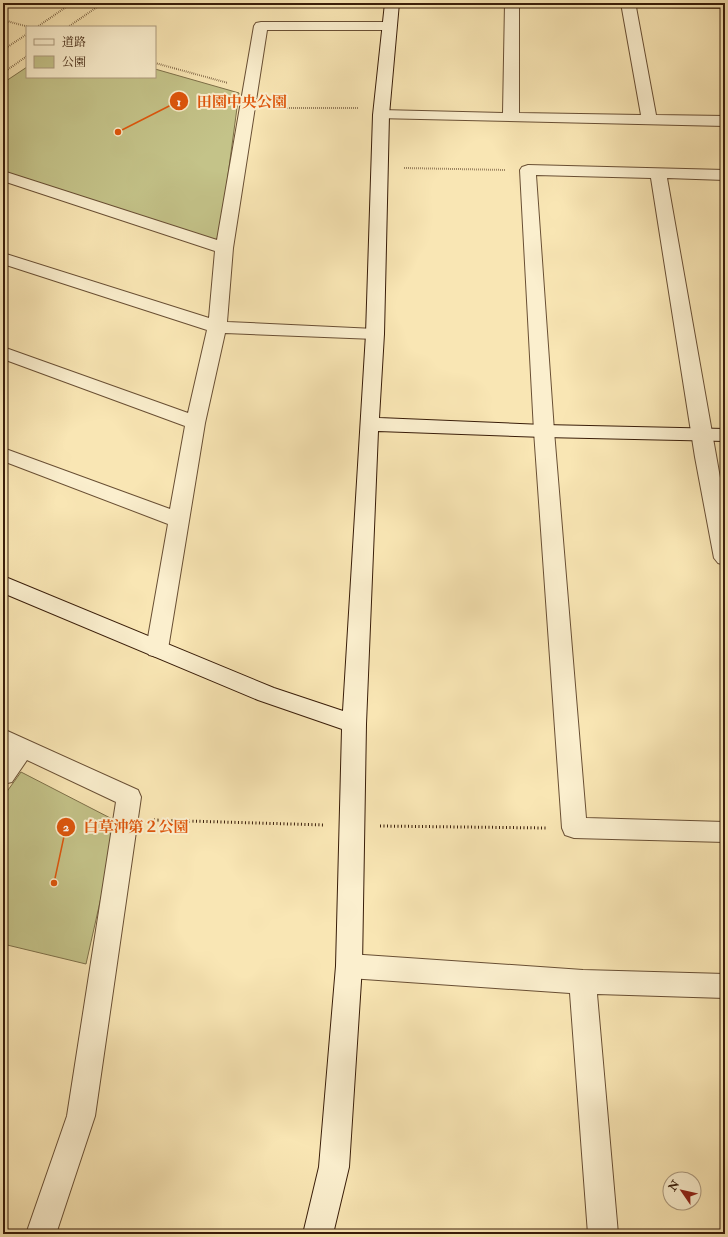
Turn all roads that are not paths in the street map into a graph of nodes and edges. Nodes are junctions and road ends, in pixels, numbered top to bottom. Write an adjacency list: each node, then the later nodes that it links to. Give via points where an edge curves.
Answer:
1 (392, 3): 5 (street)
2 (512, 3): 7 (street)
3 (628, 3): 4 (street); 8 (street)
4 (725, 4)
5 (389, 26): 6 (street); 13 (street, via 261,26)
6 (381, 112): 7 (street); 16 (street)
7 (511, 117): 8 (street)
8 (649, 119): 9 (street)
9 (725, 120)
10 (658, 174): 11 (street); 20 (street, via 528,170); 21 (street)
11 (725, 175)
12 (3, 176): 13 (street)
13 (224, 248): 15 (street)
14 (3, 258): 15 (street)
15 (217, 327): 16 (street); 18 (street)
16 (375, 334): 19 (street)
17 (3, 353): 18 (street)
18 (195, 423): 24 (street)
19 (369, 424): 20 (street); 28 (street)
20 (544, 431): 21 (street); 31 (street, via 574,828)
21 (702, 435): 22 (street); 25 (street)
22 (725, 435)
23 (3, 454): 24 (street)
24 (178, 520): 27 (street)
25 (725, 558)
26 (3, 584): 27 (street)
27 (157, 649): 28 (street, via 266,694)
28 (354, 724): 32 (street)
29 (13, 743): 30 (street); 35 (street, via 129,797 81,1116)
30 (3, 775)
31 (725, 832)
32 (349, 966): 33 (street); 36 (street, via 334,1167)
33 (583, 982): 34 (street); 37 (street)
34 (725, 986)
35 (41, 1234)
36 (318, 1234)
37 (603, 1234)

